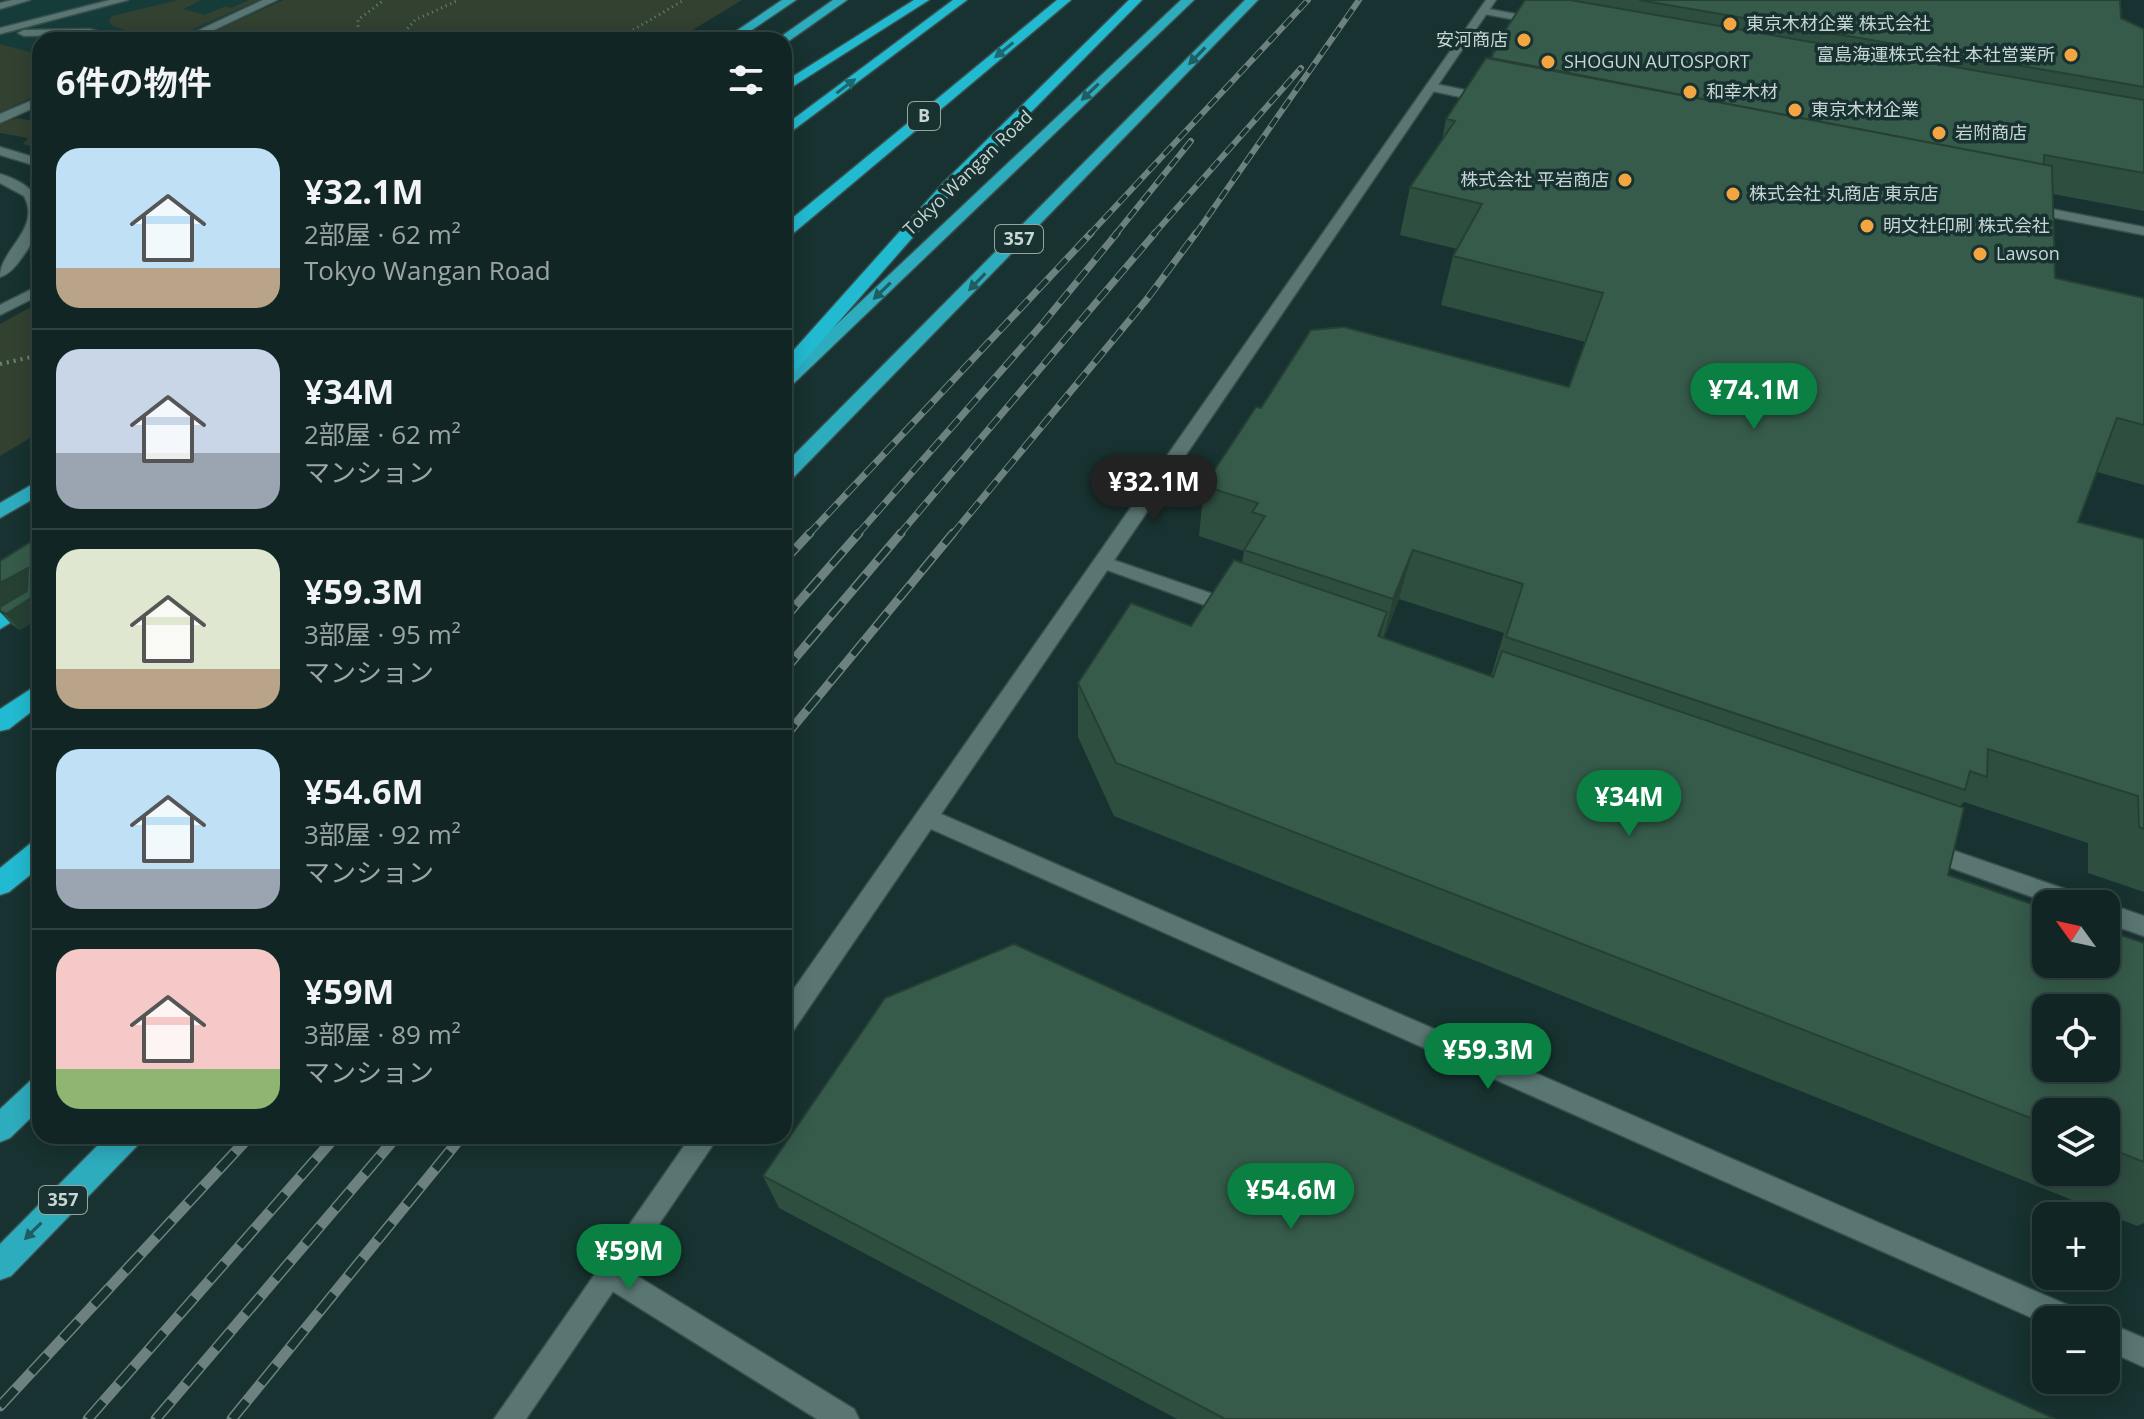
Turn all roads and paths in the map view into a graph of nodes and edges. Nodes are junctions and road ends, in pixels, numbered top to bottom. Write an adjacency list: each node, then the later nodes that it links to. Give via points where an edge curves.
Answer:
1 (25, 0): 15 (street)
2 (123, 0): 23 (street)
3 (272, 0): 18 (street)
4 (384, 0): 19 (path, via 358,20)
5 (459, 0): 20 (path, via 415,20)
6 (684, 0): 21 (path)
7 (790, 0): 22 (highway)
8 (841, 0): 25 (highway)
9 (923, 0): 27 (highway)
10 (961, 0): 34 (highway, one-way to 10)
11 (1065, 0): 41 (highway, B, one-way to 41)
12 (1136, 0): 47 (highway, via 950,185)
13 (1188, 0): 49 (highway, Tokyo Wangan Road, one-way to 49)
14 (1252, 0): 50 (highway, 357, one-way to 50)
15 (0, 6)
16 (1487, 6): 17 (street); 28 (street)
17 (1554, 24)
18 (202, 32)
19 (358, 32)
20 (405, 32)
21 (630, 32)
22 (741, 32)
23 (0, 33): 24 (street); 26 (street)
24 (32, 33)
25 (792, 33)
26 (32, 41)
27 (792, 83)
28 (1431, 87): 29 (street); 53 (street)
29 (1504, 102)
30 (32, 105): 31 (street)
31 (26, 108): 32 (street); 33 (street)
32 (32, 110)
33 (0, 119)
34 (792, 127)
35 (0, 151): 36 (street)
36 (32, 161)
37 (0, 178): 38 (street)
38 (32, 200)
39 (2019, 206): 42 (street)
40 (32, 216): 43 (street, via 28,239)
41 (792, 226)
42 (2144, 231)
43 (0, 273)
44 (32, 293): 45 (street)
45 (0, 311)
46 (32, 357): 48 (path)
47 (792, 363)
48 (0, 364)
49 (792, 375)
50 (792, 468)
51 (32, 491): 52 (highway)
52 (0, 512)
53 (1102, 562): 55 (street); 59 (street)
54 (32, 599): 56 (highway)
55 (1262, 618)
56 (0, 621)
57 (32, 698): 58 (highway)
58 (0, 722)
59 (926, 817): 66 (street); 73 (street)
60 (1902, 842): 63 (street)
61 (32, 858): 62 (highway)
62 (0, 884)
63 (2040, 890)
64 (2120, 918): 65 (street)
65 (2144, 926)
66 (792, 1011)
67 (32, 1098): 68 (highway)
68 (0, 1128)
69 (119, 1144): 71 (highway, 357, one-way to 71)
70 (700, 1144): 72 (street)
71 (0, 1265)
72 (611, 1274): 76 (street); 77 (street)
73 (2037, 1306)
74 (2120, 1342): 75 (street)
75 (2144, 1353)
76 (509, 1419)
77 (844, 1419)

